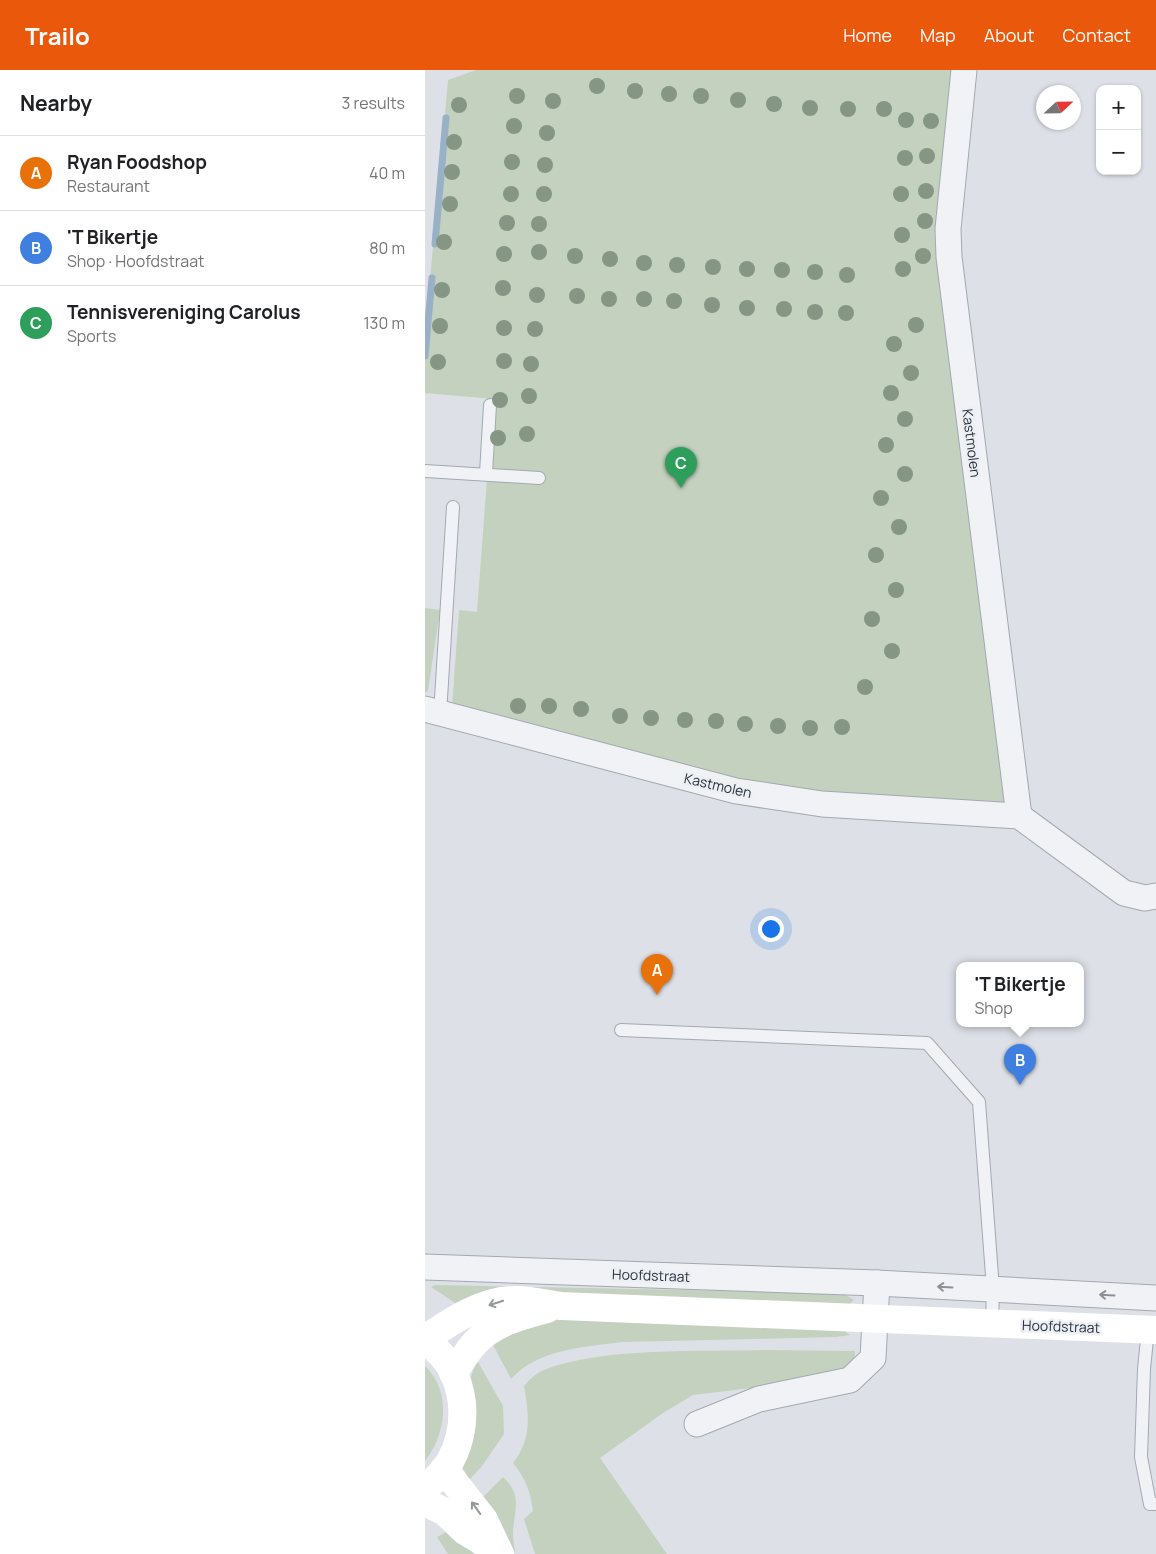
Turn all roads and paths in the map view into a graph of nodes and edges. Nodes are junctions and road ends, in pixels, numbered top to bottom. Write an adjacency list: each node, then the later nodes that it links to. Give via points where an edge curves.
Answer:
1 (963, 70): 8 (street, Kastmolen, via 948,229 949,258)
2 (490, 405): 4 (lane)
3 (425, 471): 4 (lane)
4 (486, 473): 5 (lane)
5 (539, 478)
6 (453, 507): 7 (lane)
7 (432, 711): 8 (street, Kastmolen, via 736,791 822,804)
8 (1019, 816): 9 (street, via 1124,893 1145,898)
9 (1156, 896)
10 (621, 1030): 13 (lane, via 927,1044 979,1102)
11 (425, 1267): 12 (street, Hoofdstraat)
12 (877, 1283): 13 (street, Hoofdstraat, one-way to 12); 16 (street)
13 (993, 1289): 14 (street, Hoofdstraat, one-way to 13); 17 (lane)
14 (1156, 1298)
15 (561, 1306): 16 (street, Hoofdstraat); 19 (street, Hoofdstraat, one-way to 19, via 516,1299 499,1301 454,1320); 20 (street, Hoofdstraat, via 510,1320 490,1331 474,1343)
16 (876, 1319): 17 (street, Hoofdstraat); 21 (street, via 873,1358 850,1380 759,1399)
17 (992, 1324): 18 (street, Hoofdstraat)
18 (1152, 1330): 24 (lane, via 1144,1369 1141,1457 1150,1504)
19 (425, 1339): 20 (street, via 441,1354)
20 (453, 1373): 22 (street, via 461,1392 461,1433 455,1452)
21 (697, 1424)
22 (435, 1478): 25 (street, one-way to 22, via 484,1520)
23 (425, 1502): 25 (street, via 445,1512 465,1531)
24 (1156, 1504)
25 (499, 1553)

